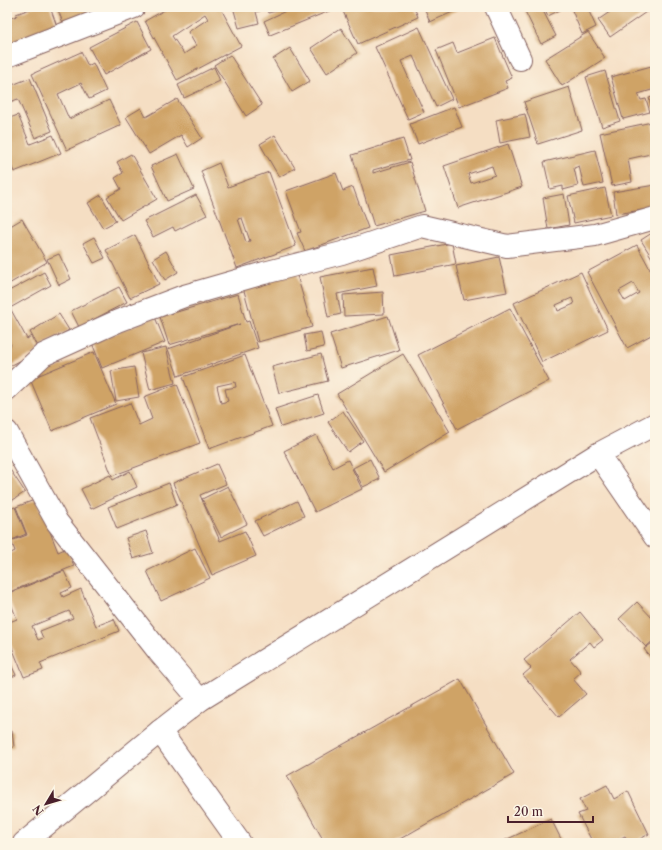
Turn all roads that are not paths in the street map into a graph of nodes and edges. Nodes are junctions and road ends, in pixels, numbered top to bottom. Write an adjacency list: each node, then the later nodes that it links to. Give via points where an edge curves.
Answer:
1 (134, 7): 3 (main road)
2 (496, 7): 4 (main road)
3 (7, 56)
4 (520, 59)
5 (655, 218): 6 (main road, via 595,234 507,246 422,226 342,253 184,296 125,318 43,356)
6 (7, 389)
7 (655, 424): 9 (main road)
8 (7, 432): 11 (main road, via 57,522)
9 (598, 454): 10 (main road); 11 (main road)
10 (655, 537)
11 (200, 700): 12 (main road)
12 (160, 731): 13 (main road); 14 (main road)
13 (24, 843)
14 (240, 843)

